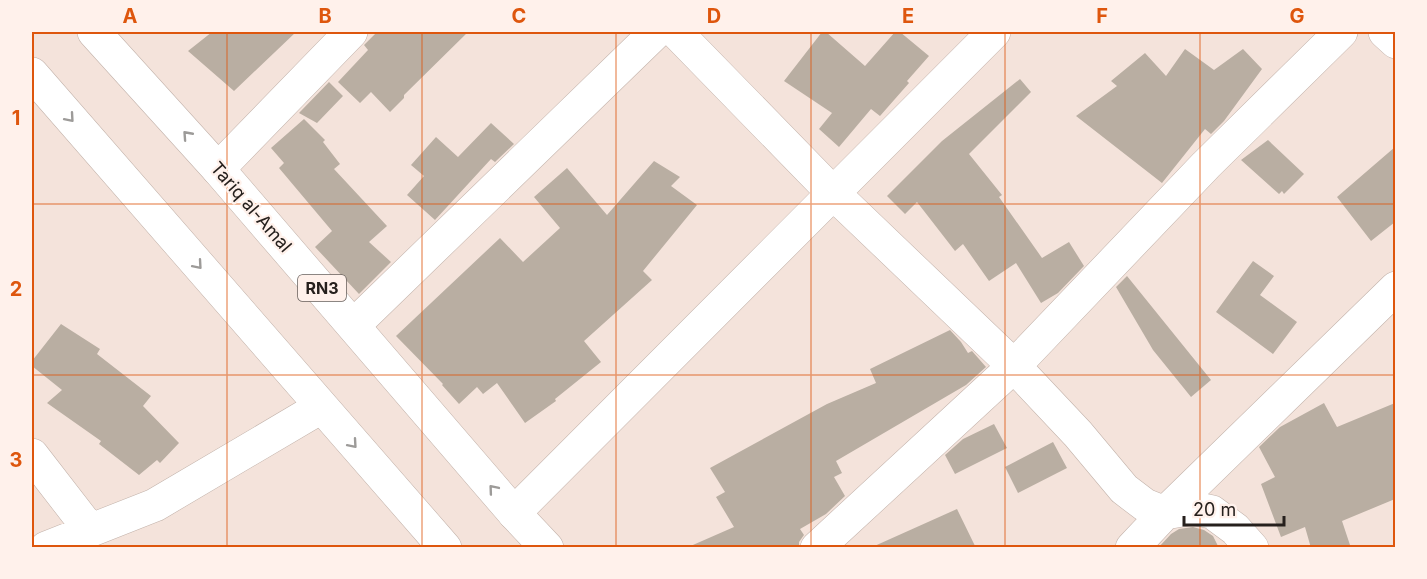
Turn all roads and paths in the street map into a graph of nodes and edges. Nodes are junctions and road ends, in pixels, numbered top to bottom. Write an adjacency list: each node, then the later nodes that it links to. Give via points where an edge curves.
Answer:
1 (351, 32): 10 (main road)
2 (656, 32): 13 (main road)
3 (675, 32): 11 (main road)
4 (994, 32): 11 (main road)
5 (1341, 32): 14 (main road)
6 (1385, 32): 8 (main road)
7 (103, 35): 10 (main road, Tariq al-Amal / RN3, one-way to 7)
8 (1395, 42)
9 (32, 74): 15 (main road, one-way to 15)
10 (218, 169): 13 (main road, Tariq al-Amal / RN3)
11 (832, 192): 14 (main road); 17 (main road)
12 (1395, 288): 18 (main road)
13 (354, 325): 17 (main road, Tariq al-Amal / RN3, one-way to 13)
14 (1014, 366): 18 (main road, via 1124,489 1145,505); 23 (main road)
15 (321, 407): 19 (main road, via 155,505); 21 (main road, one-way to 21)
16 (32, 455): 19 (main road)
17 (514, 513): 22 (main road, Tariq al-Amal / RN3)
18 (1165, 513): 24 (main road); 25 (main road, via 1193,508 1212,512)
19 (90, 530): 20 (main road)
20 (46, 548)
21 (445, 548)
22 (547, 548)
23 (817, 548)
24 (1132, 548)
25 (1252, 548)

